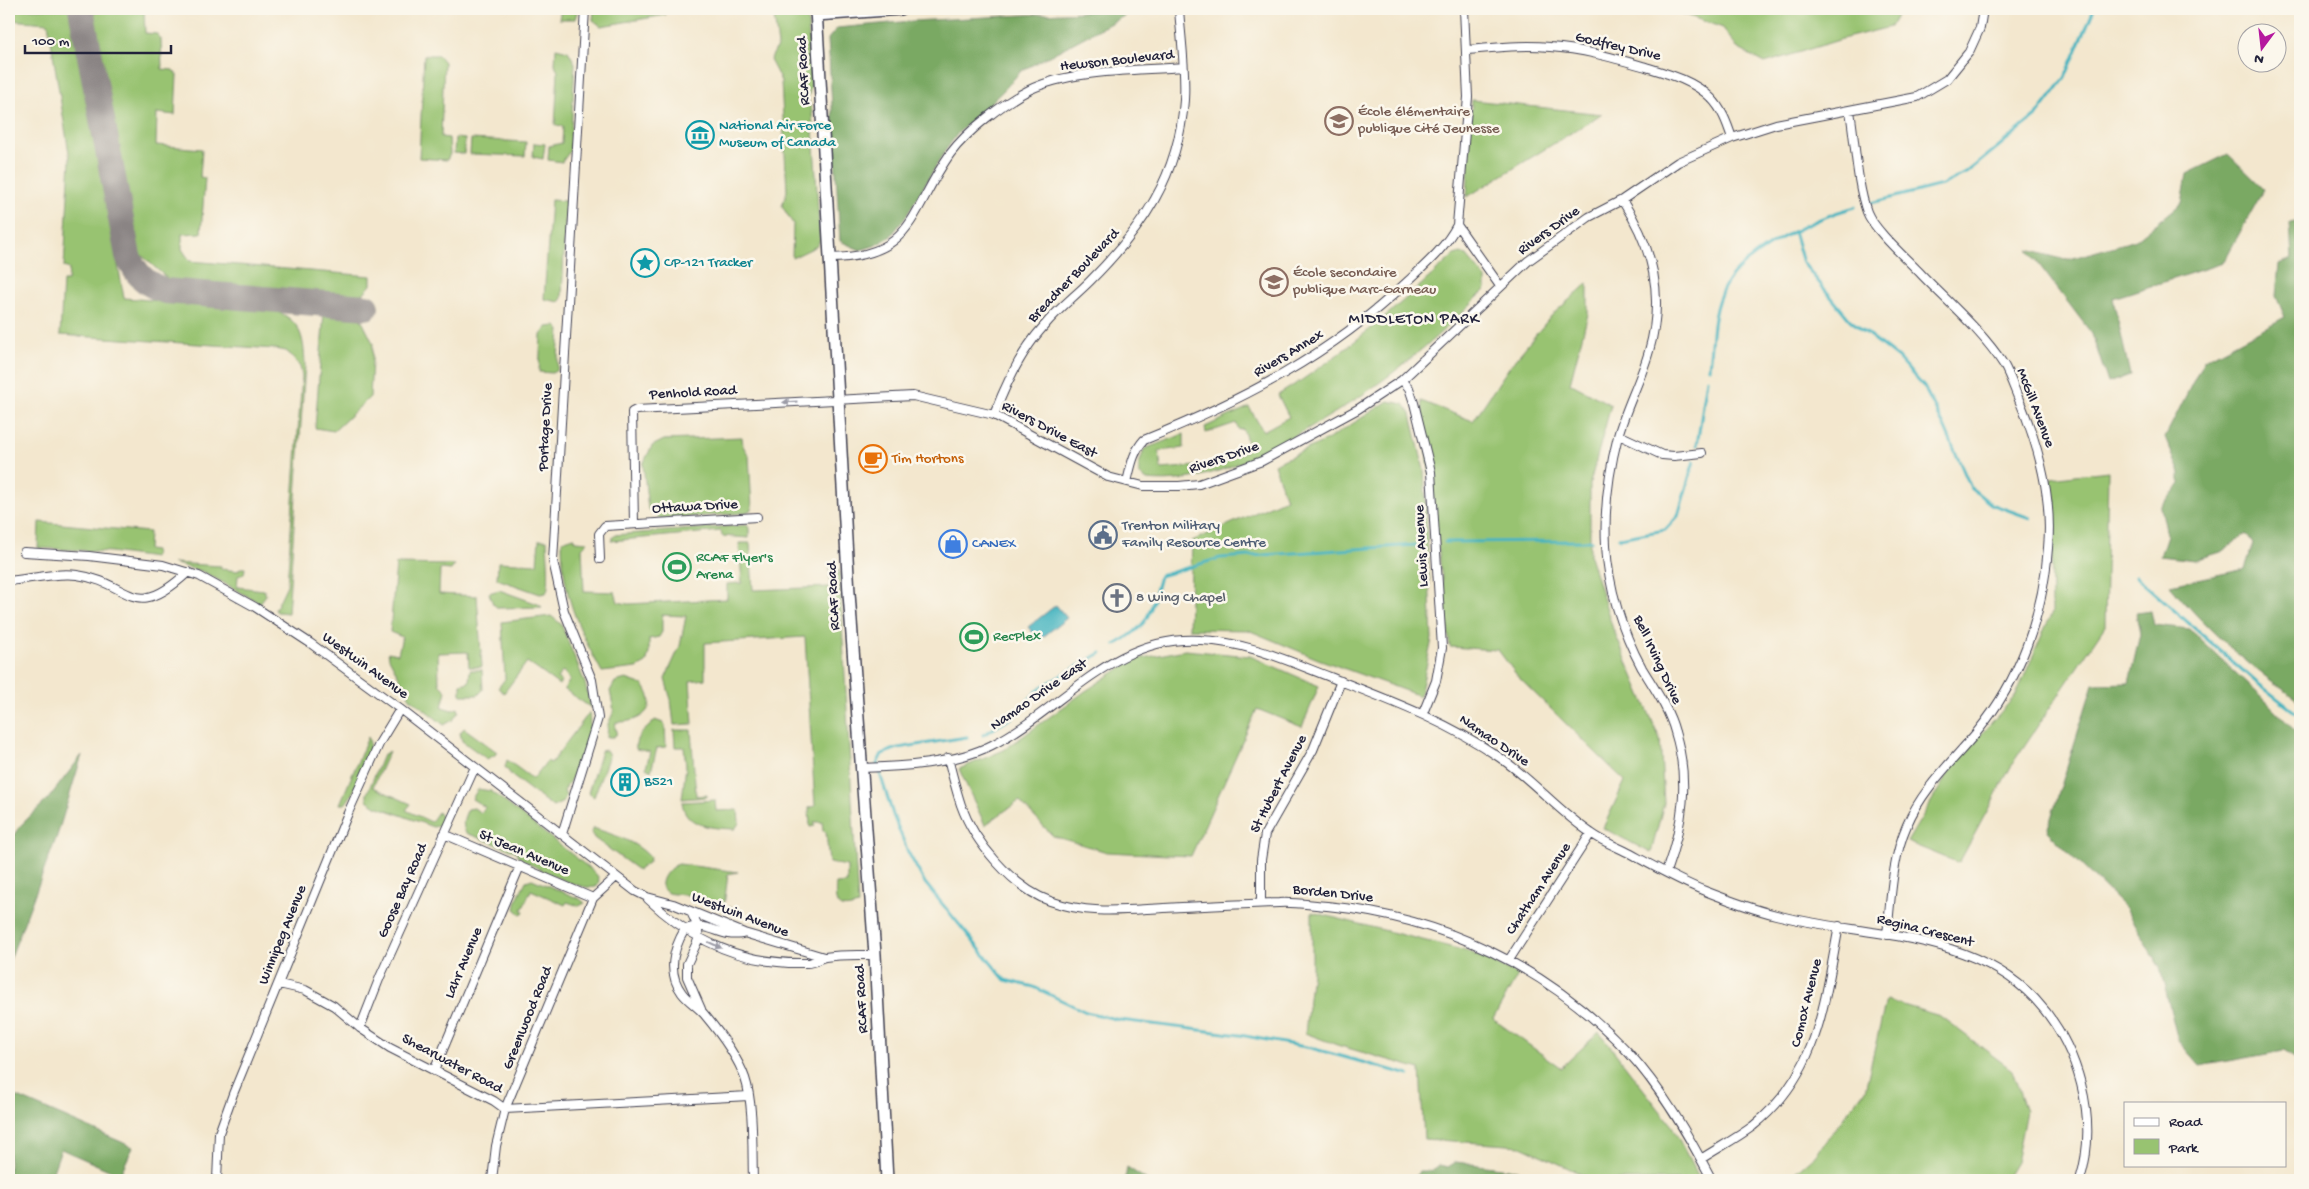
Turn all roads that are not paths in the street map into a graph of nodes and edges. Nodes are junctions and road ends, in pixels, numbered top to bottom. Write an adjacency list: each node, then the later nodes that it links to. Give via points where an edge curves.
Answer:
1 (585, 9): 35 (street, Portage Drive, via 554,561 564,611 592,680 598,718)
2 (901, 9): 6 (main road)
3 (1179, 9): 8 (street, Breadner Boulevard)
4 (1464, 9): 7 (street)
5 (1983, 9): 9 (street, Rivers Drive, via 1980,28 1969,52 1947,79 1917,97)
6 (816, 12): 13 (main road, RCAF Road)
7 (1466, 50): 10 (street, Godfrey Drive, via 1550,46 1603,54 1668,73 1696,86 1712,98 1726,118); 12 (street, via 1466,120)
8 (1183, 67): 13 (street, Hewson Boulevard, via 1058,80 1029,90 978,124 959,144 897,240 875,252); 17 (street, Breadner Boulevard, via 1184,99 1180,128 1162,188 1126,243 1031,341 1007,382)
9 (1850, 111): 10 (street, Rivers Drive, via 1776,124); 48 (street, McGill Avenue, via 1868,214 1968,322 2004,366 2035,439 2048,508 2049,546 2045,576 2038,614 2022,659 2010,684 1979,730 1926,791 1907,824 1898,850)
10 (1732, 138): 11 (street, Rivers Drive, via 1678,162)
11 (1622, 200): 14 (street, Rivers Drive, via 1589,217); 18 (street, Bell Irving Drive, via 1644,241 1657,288 1657,312 1649,351)
12 (1457, 226): 14 (street); 20 (street, Rivers Annex, via 1445,246 1403,286 1361,324 1328,348 1278,379 1211,413 1144,440 1133,457)
13 (830, 258): 16 (main road, RCAF Road)
14 (1500, 286): 15 (street, Rivers Drive)
15 (1402, 380): 20 (street, Rivers Drive, via 1334,422 1242,469 1199,484 1143,486); 30 (street, Lewis Avenue, via 1409,388 1421,428 1433,491 1442,648 1436,681)
16 (838, 400): 17 (street, Rivers Drive East, via 913,396); 22 (street, Penhold Road, one-way to 22, via 632,412); 33 (main road, RCAF Road)
17 (994, 415): 20 (street, Rivers Drive East, via 1095,471)
18 (1619, 435): 19 (street, via 1662,455); 38 (street, Bell Irving Drive, via 1607,504 1606,546 1612,582 1629,640 1675,730 1684,767 1684,804)
19 (1702, 453)
20 (1127, 482)
21 (757, 517): 22 (street, Ottawa Drive)
22 (634, 524): 24 (street, Ottawa Drive, via 600,529)
23 (24, 552): 25 (street, Westwin Avenue, via 119,559)
24 (600, 559)
25 (188, 572): 26 (street, via 163,593 152,597 126,593 75,574); 29 (street, Westwin Avenue, via 255,607)
26 (9, 581)
27 (1115, 659): 28 (street, Namao Drive, via 1160,642 1197,639 1236,643); 31 (street, Namao Drive East, via 1006,737 968,755)
28 (1341, 681): 30 (street, Namao Drive); 42 (street, St Hubert Avenue, via 1313,750 1265,834 1261,860)
29 (400, 709): 32 (street, Westwin Avenue); 53 (street, Winnipeg Avenue, via 380,742 348,813)
30 (1423, 713): 36 (street, Namao Drive, via 1503,760)
31 (948, 758): 33 (street, Namao Drive East); 42 (street, Borden Drive, via 962,807 984,846 1025,889 1050,901 1090,912)
32 (475, 767): 34 (street, Goose Bay Road); 35 (street, Westwin Avenue)
33 (865, 768): 50 (main road, RCAF Road)
34 (444, 834): 37 (street, St Jean Avenue); 55 (street, Goose Bay Road)
35 (562, 834): 39 (street, Westwin Avenue)
36 (1591, 834): 38 (street, Namao Drive); 52 (street, Chatham Avenue)
37 (520, 866): 41 (street, St Jean Avenue); 56 (street, Lahr Avenue)
38 (1666, 872): 45 (street, Namao Drive, via 1703,890 1776,915)
39 (615, 878): 40 (street, Westwin Avenue); 41 (street, Greenwood Road)
40 (647, 897): 43 (street, Westwin Avenue); 46 (street, Westwin Avenue, via 670,920)
41 (592, 898): 58 (street, Greenwood Road)
42 (1262, 903): 52 (street, Borden Drive, via 1289,902 1362,909 1418,922)
43 (691, 912): 44 (street); 47 (street, Westwin Avenue)
44 (697, 925): 46 (street); 47 (street, via 731,936); 49 (street)
45 (1839, 926): 48 (street, Regina Crescent); 59 (street, Comox Avenue, via 1820,1020 1804,1065 1792,1086 1752,1126)
46 (685, 929): 49 (street, Westwin Avenue); 54 (street, via 674,956 673,975 682,993)
47 (744, 933): 51 (street, Westwin Avenue)
48 (1887, 935): 65 (street, Regina Crescent, via 1946,948 1981,960 2036,999 2076,1063 2088,1127 2087,1157)
49 (699, 938): 51 (street, Westwin Avenue, one-way to 51, via 729,952 762,961 810,963); 54 (street, via 687,964 687,977)
50 (875, 955): 51 (street, Westwin Avenue); 63 (main road, RCAF Road)
51 (824, 957)
52 (1509, 960): 59 (street, Borden Drive, via 1574,1003 1628,1052 1662,1096)
53 (279, 984): 55 (street, Shearwater Road, via 305,990 334,1006); 60 (street, Winnipeg Avenue, via 219,1133)
54 (703, 1013): 57 (street, via 731,1051 745,1078)
55 (360, 1028): 56 (street, Shearwater Road)
56 (434, 1071): 58 (street, Shearwater Road)
57 (749, 1096): 58 (street, Shearwater Road); 62 (street)
58 (506, 1109): 61 (street, Greenwood Road, via 496,1146)
59 (1701, 1159): 64 (street)
60 (217, 1180)
61 (492, 1180)
62 (753, 1180)
63 (887, 1180)
64 (1712, 1180)
65 (2080, 1180)

